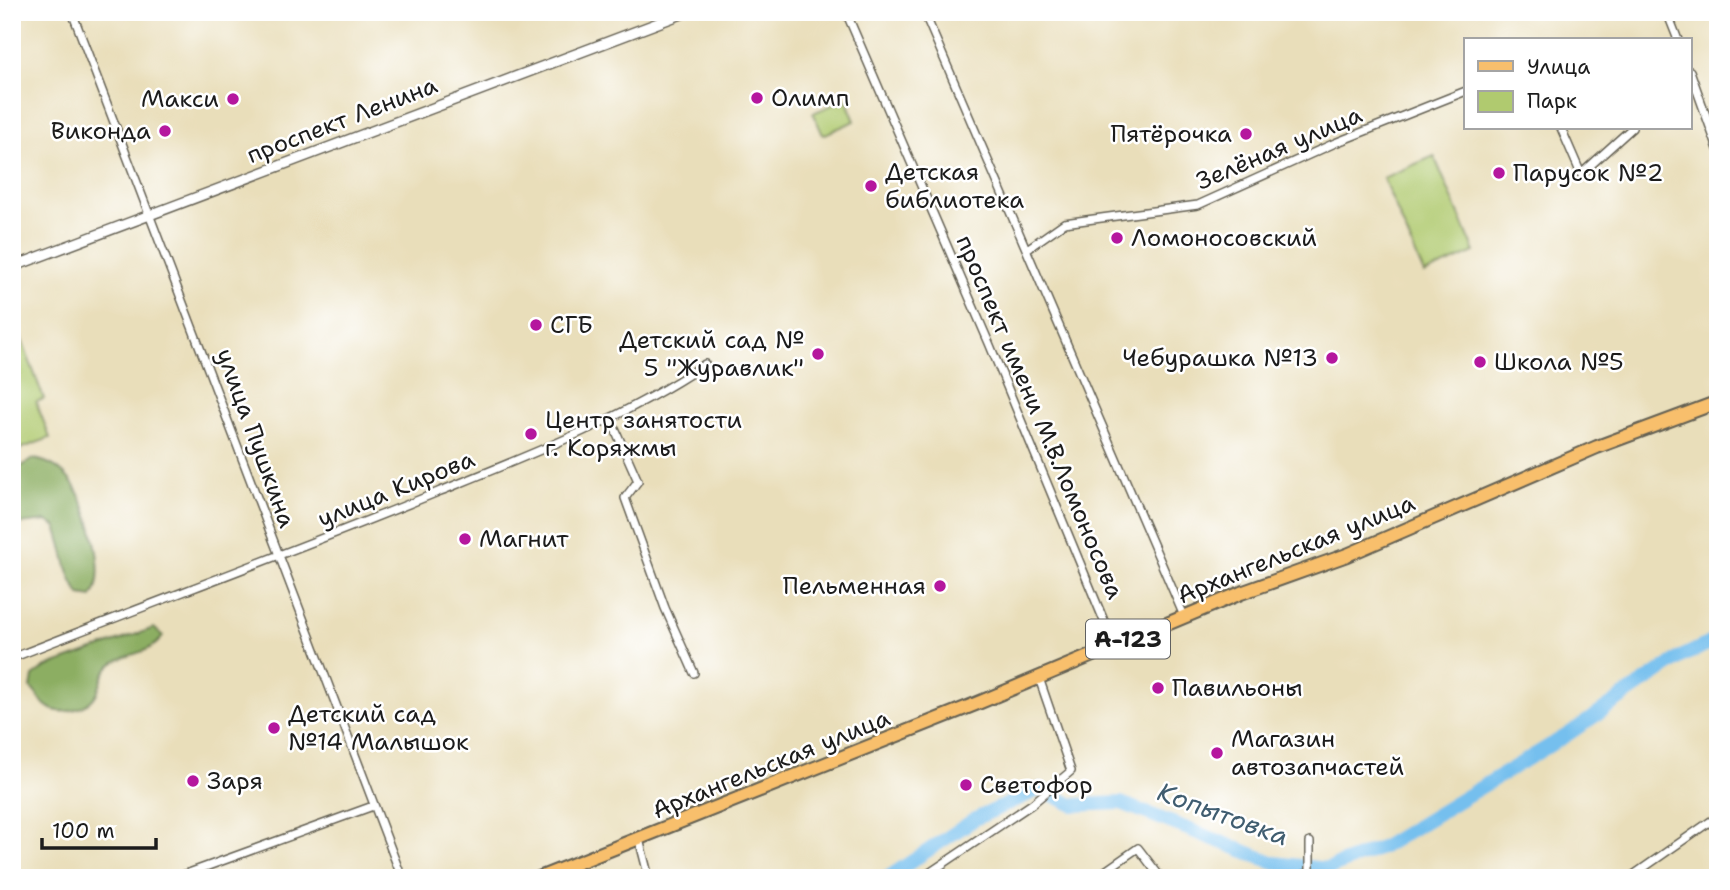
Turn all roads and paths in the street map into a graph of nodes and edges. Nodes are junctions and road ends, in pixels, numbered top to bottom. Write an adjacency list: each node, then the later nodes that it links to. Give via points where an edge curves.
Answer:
1 (72, 12): 14 (street, улица Пушкина)
2 (846, 12): 22 (street, проспект имени М.В.Ломоносова)
3 (924, 12): 15 (street)
4 (1667, 12): 6 (street)
5 (682, 13): 14 (street, проспект Ленина)
6 (1677, 38)
7 (1692, 77): 9 (street)
8 (1464, 91): 15 (street, Зелёная улица, via 1198,205 1064,223)
9 (1700, 99): 10 (street); 13 (street)
10 (1692, 101)
11 (1562, 130): 12 (street, via 1581,174)
12 (1630, 130)
13 (1718, 149)
14 (152, 214): 16 (street, проспект Ленина); 20 (street, улица Пушкина)
15 (1027, 249): 21 (street)
16 (12, 267)
17 (705, 364): 19 (street, улица Кирова)
18 (1718, 402): 21 (main road, Архангельская улица / А-123, via 1597,447 1347,555)
19 (611, 419): 20 (street, улица Кирова); 24 (street, via 638,481 625,498)
20 (280, 556): 23 (street, улица Кирова); 26 (street, улица Пушкина)
21 (1184, 616): 22 (main road, Архангельская улица / А-123)
22 (1114, 645): 25 (main road, Архангельская улица / А-123)
23 (12, 658)
24 (694, 673)
25 (1039, 678): 28 (main road, Архангельская улица / А-123); 35 (street, via 1071,771 1032,804)
26 (373, 806): 31 (street); 32 (street, улица Пушкина)
27 (1718, 816): 39 (street)
28 (639, 839): 33 (main road, Архангельская улица / А-123); 34 (street)
29 (1310, 842): 30 (street)
30 (1313, 875): 38 (street)
31 (175, 878)
32 (402, 878)
33 (539, 878)
34 (649, 878)
35 (922, 878)
36 (1095, 878): 37 (street, via 1138,848)
37 (1161, 878)
38 (1296, 878)
39 (1629, 878)

